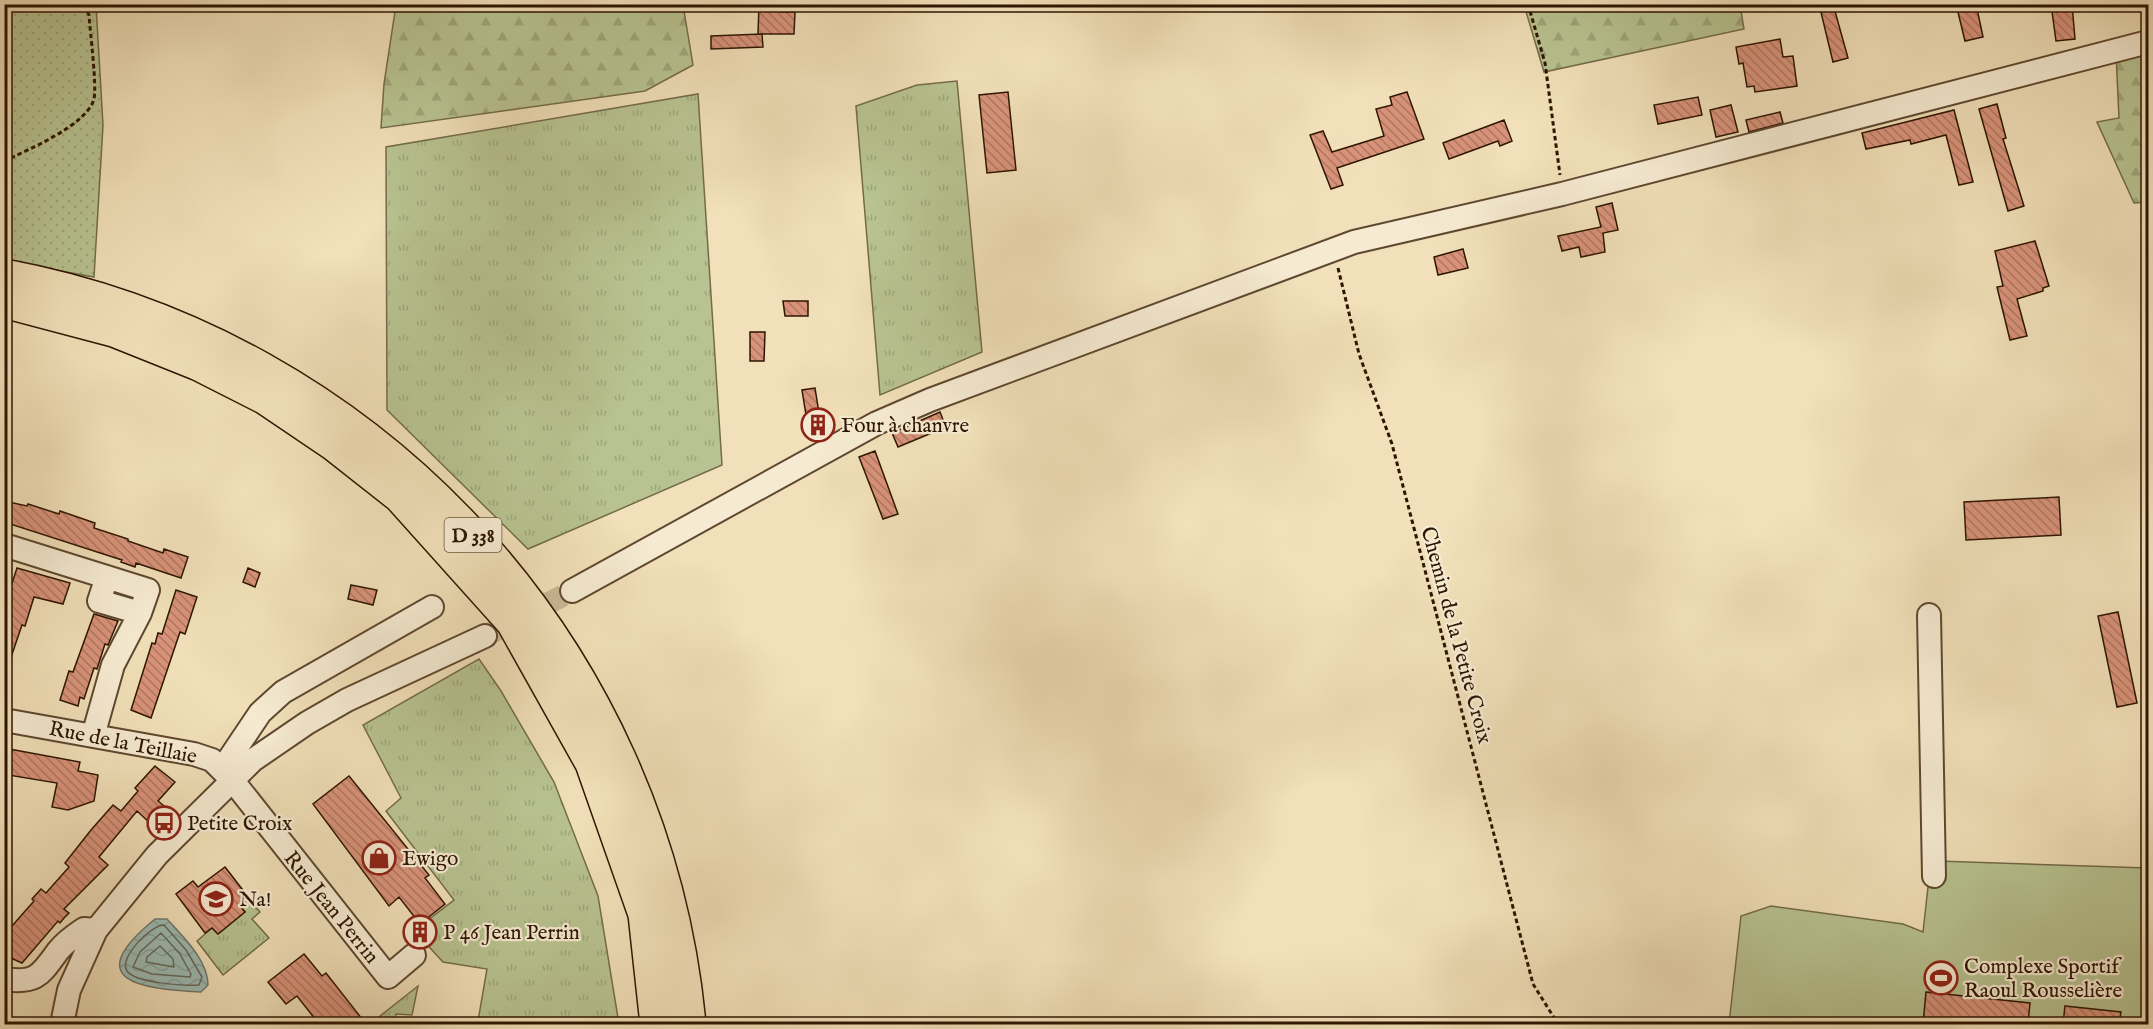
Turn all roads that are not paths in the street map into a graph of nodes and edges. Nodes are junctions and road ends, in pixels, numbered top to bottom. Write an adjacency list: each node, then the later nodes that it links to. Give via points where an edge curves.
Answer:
1 (2148, 42): 5 (street, via 1562,194 1354,242 877,423)
2 (4, 276): 18 (highway, D 338, via 70,291 168,323 261,367 382,449 483,544 577,676 624,768 646,824 672,912)
3 (4, 301): 17 (highway, D 338, via 114,330 199,364 266,398 334,444 400,496 513,621 592,764 645,914)
4 (4, 545): 10 (street, via 148,590 113,665)
5 (572, 591)
6 (432, 607): 11 (street, via 282,692 260,713)
7 (1929, 615): 12 (street)
8 (485, 636): 11 (street, via 347,700)
9 (4, 720): 10 (street, Rue de la Teillaie)
10 (93, 736): 11 (street, Rue de la Teillaie, via 194,754 212,760)
11 (228, 775): 13 (street); 14 (street, Rue Jean Perrin, via 388,977)
12 (1934, 876)
13 (96, 930): 15 (street, via 84,929 70,939 39,977); 16 (street, via 69,990)
14 (414, 955)
15 (4, 979)
16 (62, 1024)
17 (657, 1024)
18 (689, 1024)

